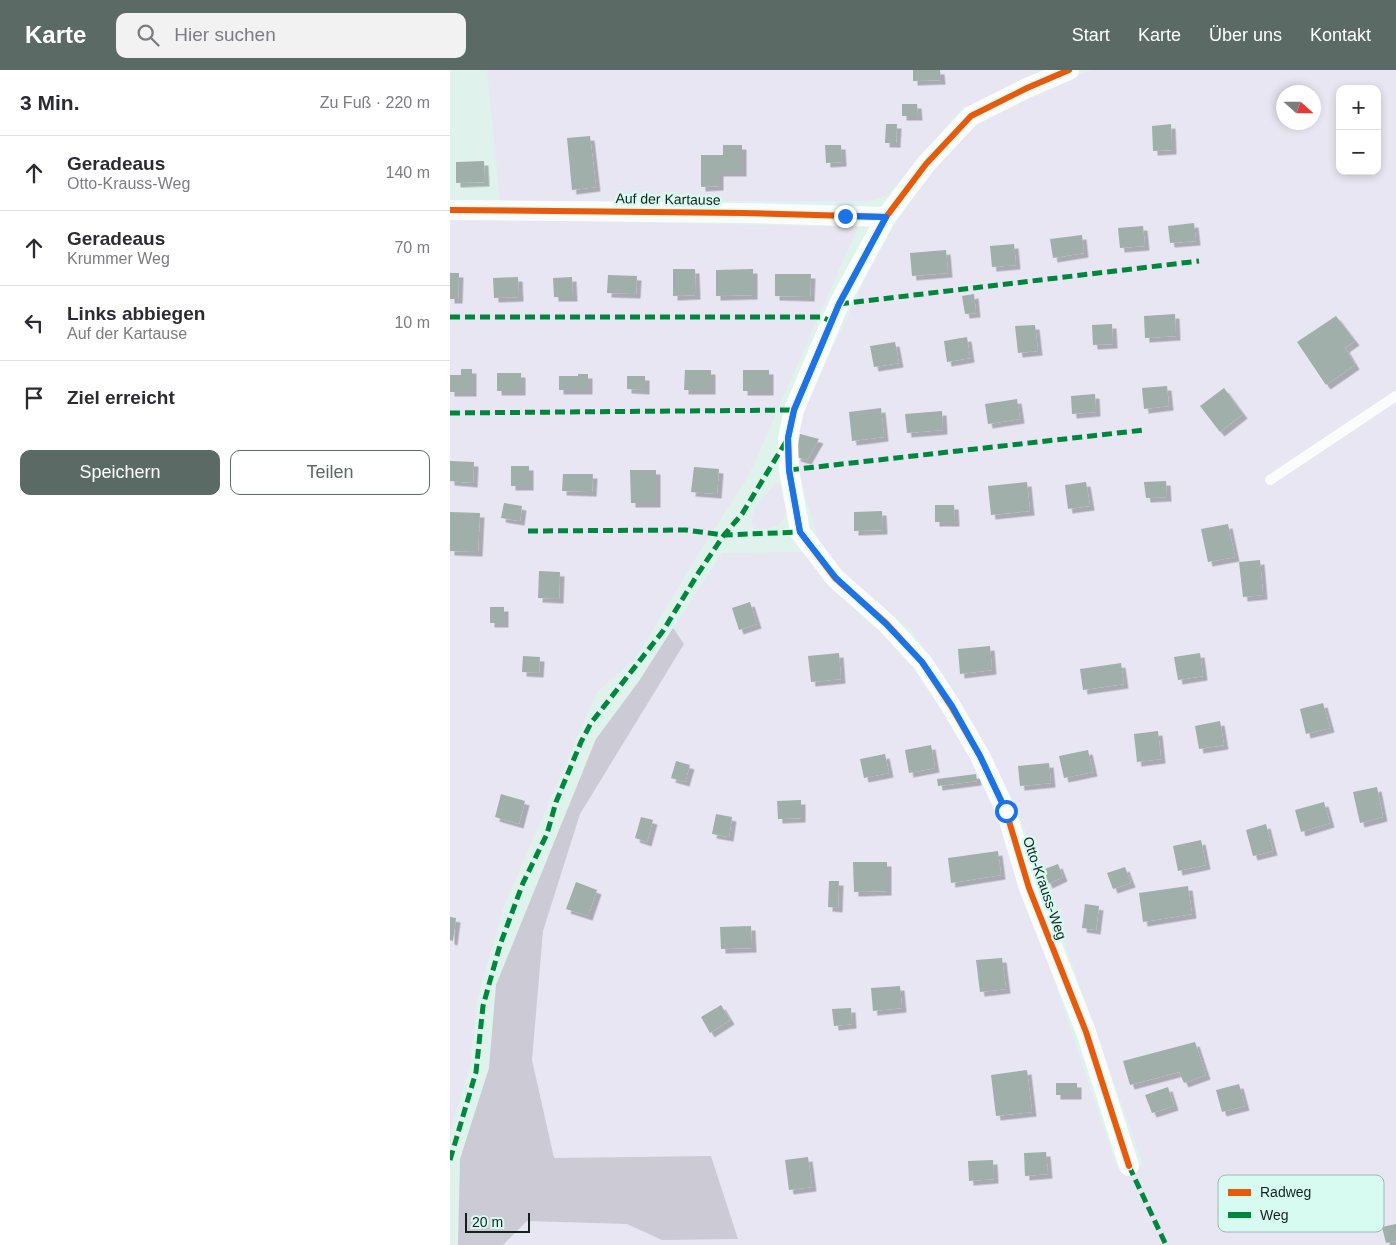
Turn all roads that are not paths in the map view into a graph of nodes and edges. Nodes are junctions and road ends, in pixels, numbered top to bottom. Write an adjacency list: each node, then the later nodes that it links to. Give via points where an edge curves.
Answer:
1 (1069, 70): 3 (street, Otto-Krauss-Weg, via 970,116 926,164)
2 (450, 210): 3 (street, Auf der Kartause)
3 (886, 217): 6 (street, Otto-Krauss-Weg, via 839,304 794,410 788,438 789,470 800,532 836,578 922,662 980,756 1003,803 1029,888 1086,1032)
4 (1396, 396): 5 (lane)
5 (1270, 480)
6 (1129, 1166)

